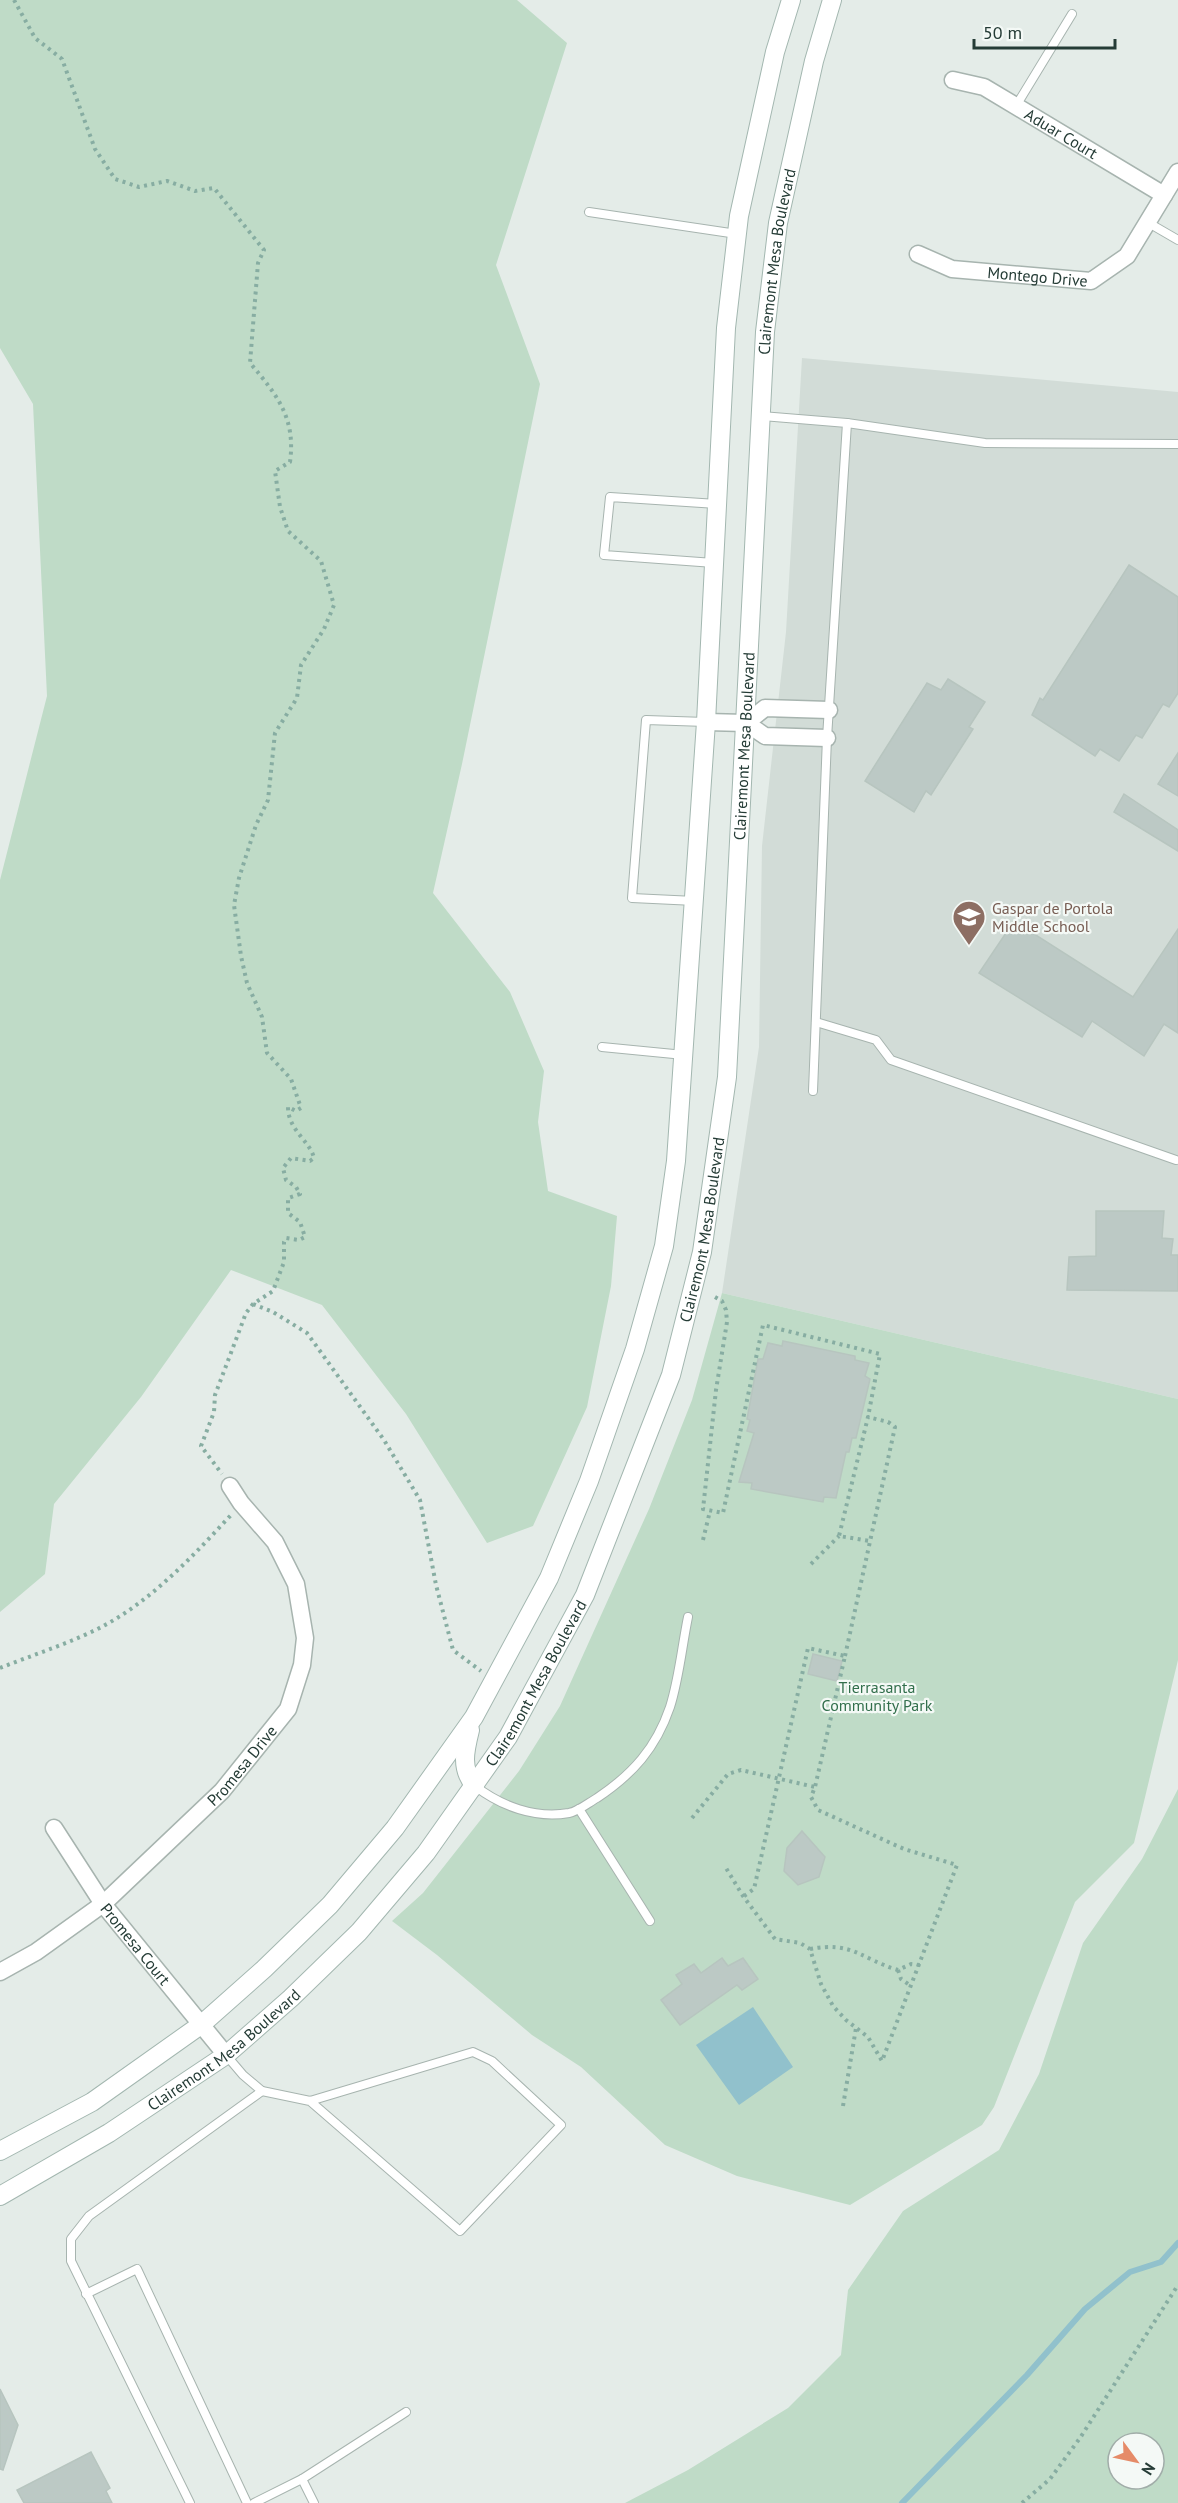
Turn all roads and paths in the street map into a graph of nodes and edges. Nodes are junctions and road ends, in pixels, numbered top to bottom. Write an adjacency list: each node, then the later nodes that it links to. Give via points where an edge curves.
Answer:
1 (14, 0): 30 (path, via 35,38 62,59 95,149 115,179 139,187 167,181 195,192 214,188 264,250 258,263 250,363 279,398 293,441 290,462 275,471 279,507 288,531 321,561 334,605 301,665 297,698 275,732 268,800 256,825 234,905 241,956 262,1017 267,1053 291,1079 301,1108 296,1111 288,1107 288,1115 314,1158 291,1158 283,1168 286,1180 300,1194 288,1198 288,1213 300,1222 305,1238 286,1238 284,1262 273,1291)
2 (791, 0): 11 (main road, Clairemont Mesa Boulevard, via 775,52)
3 (832, 0): 14 (main road, Clairemont Mesa Boulevard, via 814,61 778,223 765,332)
4 (1072, 14): 6 (lane)
5 (953, 80): 6 (street, Aduar Court, via 984,87)
6 (1016, 106): 8 (street, Aduar Court)
7 (1178, 172): 8 (street, Montego Drive)
8 (1164, 195): 10 (street, Montego Drive)
9 (589, 212): 11 (lane)
10 (1147, 222): 12 (lane); 13 (street, Montego Drive, via 1127,256 1091,280 952,269)
11 (737, 234): 17 (main road, Clairemont Mesa Boulevard, via 726,328)
12 (1178, 240)
13 (918, 254)
14 (761, 416): 15 (lane); 21 (main road, Clairemont Mesa Boulevard)
15 (847, 423): 16 (lane, via 985,443); 19 (lane)
16 (1178, 444)
17 (717, 504): 18 (main road, Clairemont Mesa Boulevard); 18 (lane, via 610,497 604,555)
18 (714, 563): 20 (main road, Clairemont Mesa Boulevard)
19 (829, 710): 21 (street, via 765,708); 22 (lane)
20 (706, 722): 21 (street); 23 (main road, Clairemont Mesa Boulevard); 23 (lane, via 646,720 632,898)
21 (746, 723): 22 (street, via 765,736); 45 (main road, Clairemont Mesa Boulevard, via 727,1077 694,1286 671,1375 585,1595 508,1737)
22 (827, 738): 24 (lane)
23 (695, 901): 26 (main road, Clairemont Mesa Boulevard)
24 (816, 1022): 27 (lane); 28 (lane, via 876,1040 891,1060)
25 (602, 1047): 26 (lane)
26 (685, 1055): 42 (main road, Clairemont Mesa Boulevard, via 664,1246 635,1349 589,1481 549,1578)
27 (813, 1091)
28 (1176, 1160)
29 (715, 1297): 34 (path, via 722,1301 727,1322 703,1509)
30 (252, 1304): 32 (path, via 215,1395 214,1412 201,1446); 42 (path, via 307,1333 384,1440 420,1500 453,1650)
31 (868, 1417): 34 (path, via 880,1354 763,1325 723,1513); 35 (path); 37 (path, via 895,1427)
32 (230, 1486): 33 (street, Promesa Drive)
33 (241, 1503): 41 (path, via 195,1554 137,1603 106,1624); 52 (street, Promesa Drive, via 275,1542 296,1584 305,1638 302,1665 288,1709 222,1791)
34 (710, 1510): 36 (path)
35 (839, 1536): 37 (path); 38 (path)
36 (703, 1540)
37 (870, 1541): 40 (path)
38 (811, 1564)
39 (688, 1617): 47 (lane, via 670,1706 656,1738 638,1766)
40 (845, 1656): 44 (path, via 808,1648); 46 (path)
41 (0, 1668)
42 (494, 1680): 43 (main road, Clairemont Mesa Boulevard)
43 (474, 1717): 45 (main road, via 465,1749 468,1778); 59 (main road, Clairemont Mesa Boulevard, via 395,1828 330,1905)
44 (778, 1778): 46 (path); 48 (path, via 741,1770 728,1773); 51 (path, via 754,1889)
45 (475, 1786): 47 (lane, via 509,1808 543,1814); 61 (main road, Clairemont Mesa Boulevard, via 426,1853 359,1932)
46 (815, 1786): 55 (path, via 811,1797 818,1810 904,1849 957,1865)
47 (579, 1809): 53 (lane)
48 (692, 1818)
49 (54, 1828): 52 (street, Promesa Court)
50 (726, 1868): 51 (path)
51 (743, 1896): 54 (path, via 775,1939 800,1943)
52 (103, 1904): 57 (street, Promesa Drive, via 36,1952); 59 (street, Promesa Court)
53 (650, 1922)
54 (810, 1949): 56 (path, via 846,1948); 60 (path, via 832,2006)
55 (920, 1965): 56 (path); 58 (path)
56 (898, 1970): 58 (path, via 901,1979)
57 (0, 1972)
58 (911, 1986): 60 (path, via 882,2061 868,2037)
59 (202, 2024): 61 (street, Promesa Court); 65 (main road, Clairemont Mesa Boulevard, via 92,2102)
60 (856, 2027): 64 (path)
61 (226, 2055): 62 (lane); 66 (main road, Clairemont Mesa Boulevard, via 109,2133)
62 (262, 2091): 63 (lane); 68 (lane, via 89,2216 71,2239 70,2261)
63 (310, 2102): 63 (lane, via 473,2052 492,2061 561,2126 460,2231)
64 (843, 2106)
65 (0, 2151)
66 (0, 2196)
67 (1178, 2285): 75 (path, via 1068,2454 1050,2479)
68 (86, 2294): 71 (lane); 72 (lane, via 137,2269)
69 (406, 2412): 70 (lane)
70 (302, 2479): 73 (lane); 74 (lane)
71 (190, 2503)
72 (247, 2503)
73 (254, 2503)
74 (314, 2503)
75 (1022, 2503)

